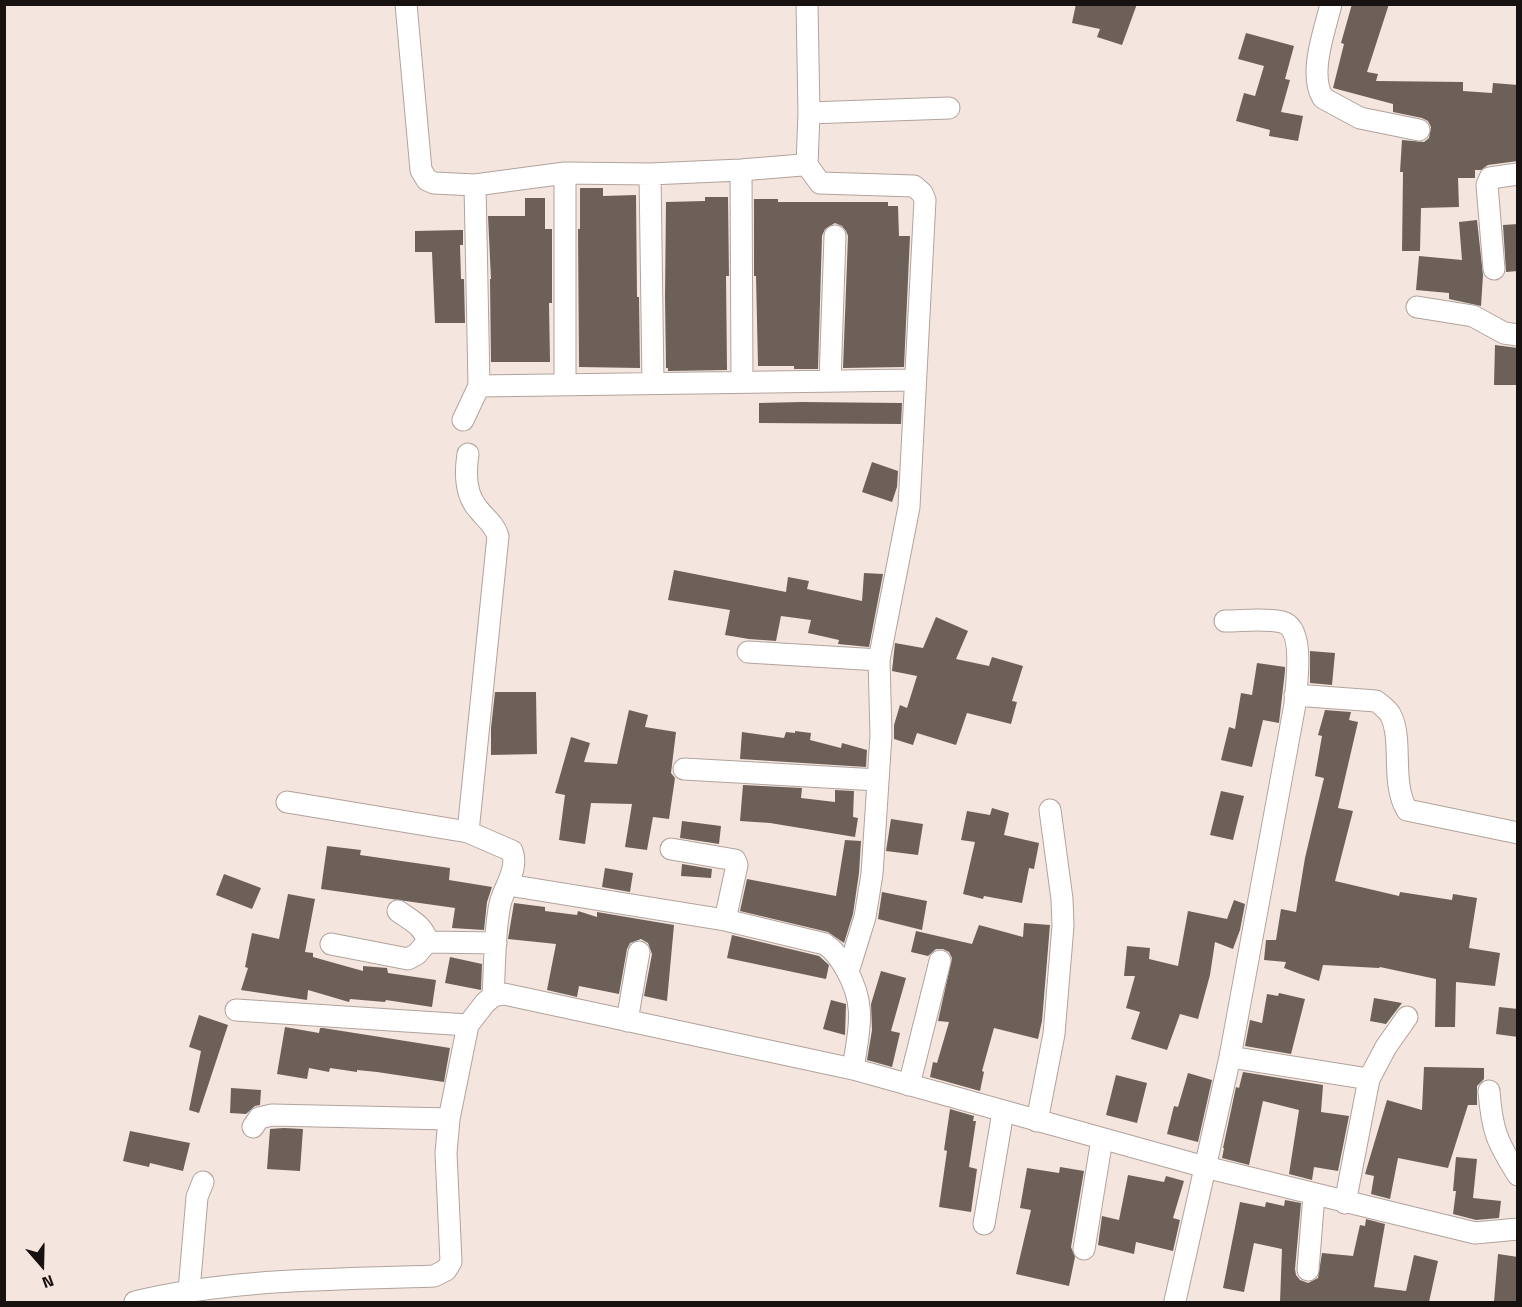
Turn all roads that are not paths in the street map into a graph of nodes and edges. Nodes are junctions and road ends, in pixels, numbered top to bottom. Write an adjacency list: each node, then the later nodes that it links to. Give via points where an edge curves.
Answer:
1 (406, 4): 12 (street, via 423,176 434,183)
2 (807, 4): 5 (street)
3 (1331, 4): 6 (street, via 1321,41 1317,81 1323,98 1360,118)
4 (950, 108): 5 (street)
5 (809, 113): 7 (street)
6 (1419, 130)
7 (807, 165): 8 (street); 17 (street, via 821,183 914,186 922,193 925,200)
8 (741, 170): 10 (street); 19 (street)
9 (565, 173): 10 (street); 12 (street); 21 (street)
10 (650, 174): 20 (street)
11 (1518, 174): 14 (street, via 1494,176 1487,185)
12 (475, 185): 22 (street)
13 (835, 236): 18 (street)
14 (1494, 269)
15 (1417, 307): 16 (street, via 1473,316 1504,333)
16 (1518, 335)
17 (914, 380): 18 (street); 27 (street, via 909,507)
18 (830, 381): 19 (street)
19 (742, 382): 20 (street)
20 (653, 384): 21 (street)
21 (565, 385): 22 (street)
22 (479, 386): 23 (street)
23 (463, 420)
24 (468, 454): 33 (street, via 466,469 471,497 498,536)
25 (1226, 621): 28 (street, via 1270,621 1289,626 1298,645)
26 (748, 652): 27 (street)
27 (879, 660): 30 (street)
28 (1295, 695): 34 (street, via 1376,701 1386,708 1394,728 1399,785 1407,810); 50 (street)
29 (684, 769): 30 (street)
30 (878, 780): 44 (street, via 872,874 865,917)
31 (287, 802): 33 (street)
32 (1050, 810): 57 (street, via 1063,926 1054,1034)
33 (468, 832): 36 (street, via 512,851 515,857)
34 (1518, 832)
35 (671, 849): 38 (street, via 735,860)
36 (508, 885): 38 (street); 40 (street, via 500,904)
37 (398, 911): 39 (street, via 422,928)
38 (725, 920): 44 (street, via 825,944)
39 (428, 942): 40 (street); 41 (street, via 408,959)
40 (496, 943): 45 (street)
41 (330, 944)
42 (639, 952): 48 (street)
43 (940, 961): 53 (street)
44 (848, 972): 51 (street, via 860,1002)
45 (493, 996): 48 (street, via 504,994); 49 (street)
46 (236, 1010): 49 (street)
47 (1407, 1017): 52 (street)
48 (627, 1021): 51 (street)
49 (468, 1025): 56 (street)
50 (1230, 1057): 52 (street); 60 (street)
51 (853, 1069): 53 (street)
52 (1369, 1079): 64 (street)
53 (909, 1085): 55 (street)
54 (1489, 1091): 61 (street, via 1494,1133)
55 (1003, 1112): 57 (street); 65 (street)
56 (449, 1119): 58 (street, via 272,1115 259,1118); 69 (street, via 446,1153 451,1262 442,1273 263,1282)
57 (1037, 1121): 59 (street)
58 (253, 1127)
59 (1102, 1139): 60 (street); 67 (street)
60 (1205, 1167): 63 (street); 70 (street)
61 (1518, 1175)
62 (203, 1182): 69 (street, via 197,1197)
63 (1314, 1195): 64 (street); 68 (street)
64 (1345, 1203): 66 (street, via 1475,1233)
65 (984, 1224)
66 (1518, 1229)
67 (1084, 1249)
68 (1308, 1270)
69 (189, 1291): 71 (street)
70 (1175, 1301)
71 (135, 1302)

